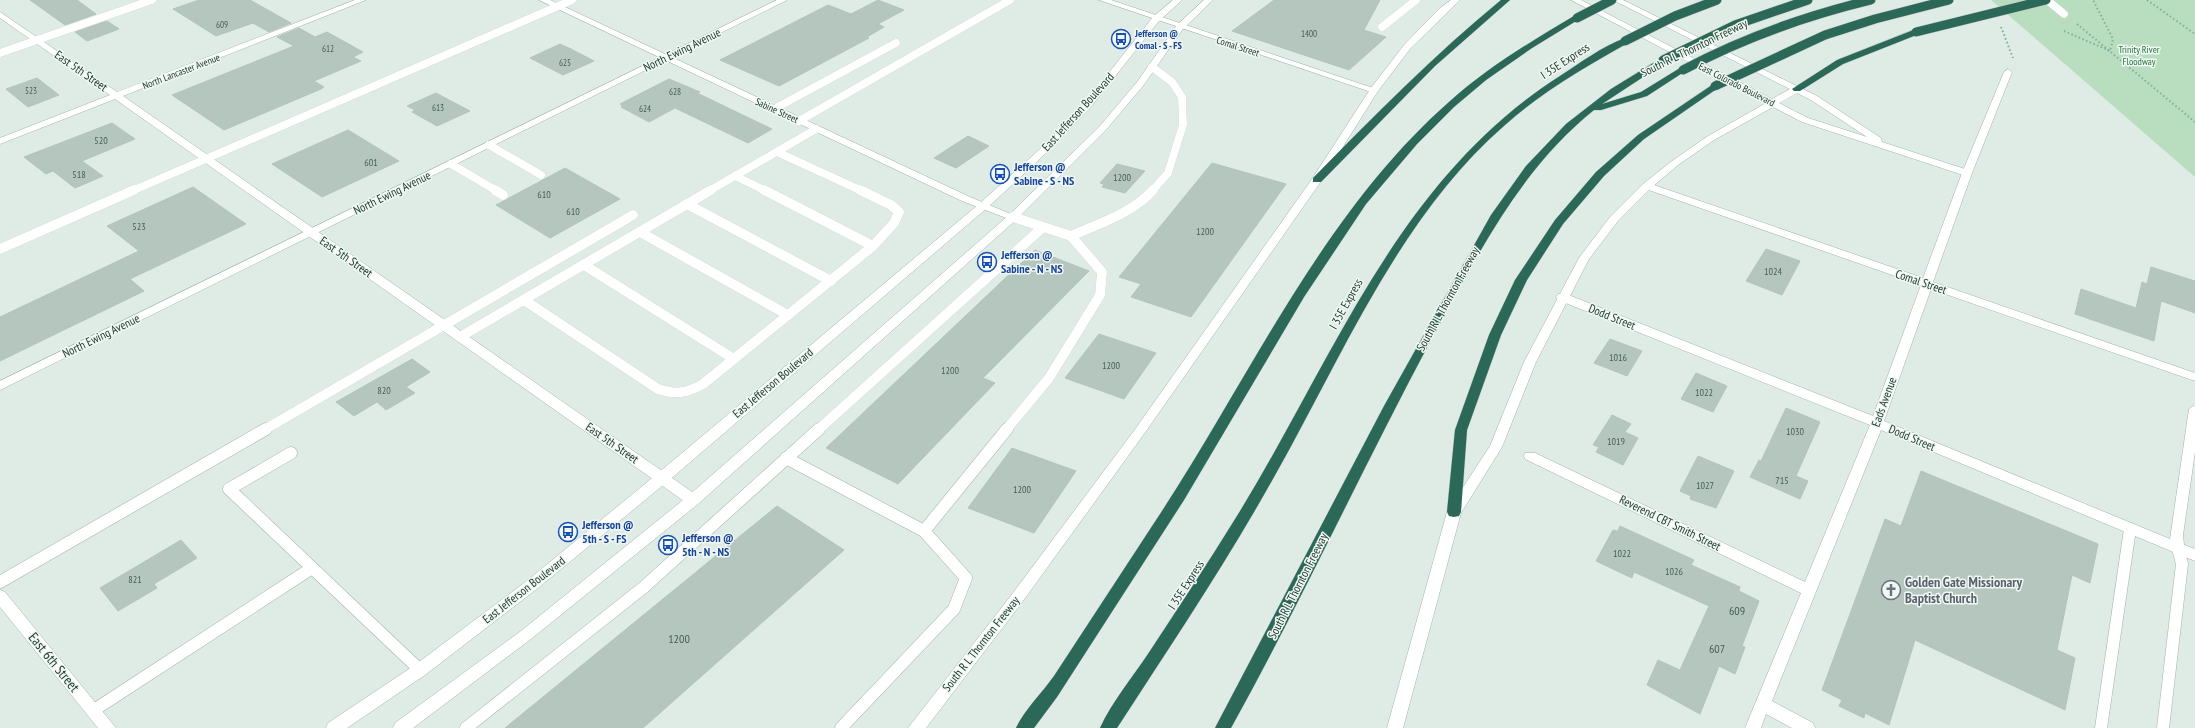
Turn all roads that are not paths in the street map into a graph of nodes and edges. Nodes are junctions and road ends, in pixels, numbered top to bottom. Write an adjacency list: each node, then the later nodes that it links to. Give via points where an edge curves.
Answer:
1 (152, 0): 27 (lane)
2 (362, 0): 35 (street, North Lancaster Avenue)
3 (543, 0): 21 (street, Sabine Street)
4 (572, 0): 21 (lane)
5 (783, 0): 30 (street, North Ewing Avenue)
6 (1010, 0): 39 (lane)
7 (1103, 0): 24 (street, Comal Street)
8 (1178, 0): 24 (street, East Jefferson Boulevard)
9 (1209, 0): 25 (street)
10 (1416, 0): 26 (lane)
11 (1506, 0): 50 (highway, via 1407,89)
12 (1574, 0): 36 (street, East Colorado Boulevard)
13 (1612, 0): 99 (highway, bridge, via 1523,50 1483,78 1414,142 1362,202 1300,296 1171,509 1052,692)
14 (1617, 0): 33 (street, East Colorado Boulevard)
15 (1717, 0): 100 (highway, I 35E Express, bridge, via 1675,16 1590,61 1521,107 1461,164 1420,216 1370,289 1285,446 1209,576)
16 (1808, 0): 38 (highway, South R L Thornton Freeway, bridge, via 1735,25 1663,60)
17 (1871, 0): 38 (highway, bridge, via 1813,14 1764,31 1683,70 1644,94)
18 (1949, 0): 81 (highway, bridge, via 1825,35 1715,86 1641,138 1600,174 1559,222 1521,280 1494,335 1461,430)
19 (2047, 0): 23 (lane); 33 (highway, bridge, via 1916,32 1840,62)
20 (1453, 1): 34 (street, South R L Thornton Freeway, via 1407,47)
21 (557, 6): 30 (street, Sabine Street); 45 (lane)
22 (0, 14): 27 (street, East 5th Street)
23 (2064, 14)
24 (1156, 19): 25 (street, Comal Street); 54 (street, East Jefferson Boulevard, via 1087,106)
25 (1180, 27): 31 (street); 34 (street, Comal Street)
26 (1382, 27)
27 (37, 40): 29 (lane); 35 (street, East 5th Street)
28 (896, 42): 37 (lane)
29 (0, 53)
30 (666, 58): 37 (street, Sabine Street); 43 (street, North Ewing Avenue)
31 (1152, 67): 56 (street, via 1102,129); 60 (lane, via 1172,82 1182,97 1183,126 1168,173 1146,198 1123,212)
32 (2008, 72): 47 (street, Eads Avenue)
33 (1797, 89): 36 (street); 42 (street, East Colorado Boulevard)
34 (1374, 90): 50 (street, South R L Thornton Freeway)
35 (116, 96): 41 (street, North Lancaster Avenue); 45 (street, East 5th Street)
36 (1774, 104): 42 (street, East Colorado Boulevard, via 1805,120 1840,133); 51 (street, via 1711,138)
37 (774, 109): 39 (street, Sabine Street)
38 (1589, 111): 101 (highway, South R L Thornton Freeway, via 1569,126 1526,172 1478,245 1407,372)
39 (799, 121): 40 (street, Sabine Street)
40 (816, 129): 44 (lane); 54 (street, Sabine Street)
41 (0, 141)
42 (1884, 144): 47 (street, East Colorado Boulevard)
43 (489, 145): 46 (street, North Ewing Avenue); 48 (lane)
44 (777, 152): 49 (lane); 61 (lane, via 891,205 899,212 894,223)
45 (207, 159): 59 (street, East 5th Street); 62 (lane)
46 (451, 164): 52 (lane); 59 (street, North Ewing Avenue)
47 (1967, 173): 65 (street, Eads Avenue)
48 (541, 175)
49 (735, 176): 53 (lane); 61 (lane)
50 (1317, 180): 98 (street, South R L Thornton Freeway, via 1042,565)
51 (1647, 186): 65 (street, Comal Street); 66 (street, via 1614,219 1584,258)
52 (503, 196)
53 (687, 204): 58 (lane); 64 (lane)
54 (983, 206): 56 (street, Sabine Street); 79 (street, East Jefferson Boulevard)
55 (633, 215): 69 (lane)
56 (1013, 217): 57 (lane); 80 (street)
57 (1042, 228): 60 (lane); 78 (lane)
58 (640, 232): 63 (lane); 68 (lane)
59 (312, 233): 69 (street, East 5th Street); 73 (street, North Ewing Avenue)
60 (1071, 236): 83 (lane, via 1102,272 1100,295 1050,378)
61 (873, 246): 64 (lane)
62 (0, 249)
63 (584, 265): 67 (lane); 71 (lane)
64 (831, 281): 68 (lane)
65 (1926, 284): 72 (street, Comal Street); 75 (street, Eads Avenue)
66 (1562, 297): 75 (street, Dodd Street); 81 (street, via 1530,362 1496,447)
67 (524, 300): 70 (lane); 71 (lane, via 658,389 672,394 686,393 703,384)
68 (788, 315): 71 (lane)
69 (444, 326): 70 (street, East 5th Street); 87 (lane)
70 (460, 337): 79 (street, East 5th Street)
71 (734, 359)
72 (2195, 377)
73 (0, 386)
74 (2195, 409): 84 (street, via 2176,535)
75 (1877, 423): 82 (street, Dodd Street); 88 (street, Eads Avenue)
76 (291, 453): 86 (lane, via 229,489)
77 (1530, 456): 88 (street, Reverend CBT Smith Street)
78 (786, 458): 83 (lane); 96 (lane, via 644,587)
79 (662, 478): 80 (street, East 5th Street); 90 (street, East Jefferson Boulevard, via 533,584)
80 (693, 500): 95 (street, via 526,635)
81 (1454, 512): 102 (street)
82 (2130, 529): 84 (street, Dodd Street); 105 (lane)
83 (924, 531): 97 (lane, via 966,578 954,609)
84 (2178, 548): 85 (street, Dodd Street); 106 (lane, via 2182,564)
85 (2195, 555)
86 (312, 568): 90 (lane); 92 (lane)
87 (0, 582)
88 (1810, 590): 91 (street, Eads Avenue)
89 (0, 596): 92 (street, East 6th Street)
90 (420, 670): 94 (street, East Jefferson Boulevard)
91 (1762, 704): 103 (street, Eads Avenue); 104 (street)
92 (94, 710): 93 (street, East 6th Street)
93 (108, 728)
94 (334, 728)
95 (401, 728)
96 (466, 728)
97 (841, 728)
98 (916, 728)
99 (1024, 728)
100 (1108, 728)
101 (1223, 728)
102 (1395, 728)
103 (1753, 728)
104 (1807, 728)
105 (2100, 728)
106 (2163, 728)

